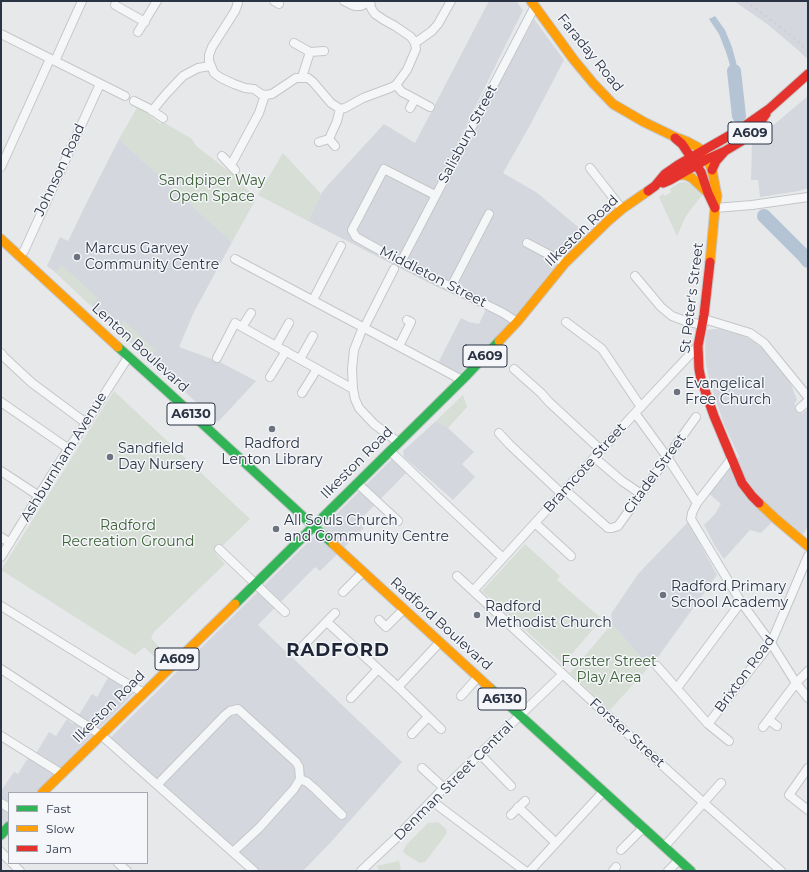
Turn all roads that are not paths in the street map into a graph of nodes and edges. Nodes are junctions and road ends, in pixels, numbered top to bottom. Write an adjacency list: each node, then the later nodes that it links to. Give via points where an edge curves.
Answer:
1 (82, 1): 16 (street)
2 (157, 1): 9 (street)
3 (237, 1): 17 (street, via 235,11 212,47 209,55)
4 (344, 1): 6 (street, via 355,6)
5 (451, 1): 12 (street, via 432,31)
6 (369, 2): 12 (street, via 375,14)
7 (533, 3): 32 (main road, Faraday Road, via 574,60 613,104); 48 (street, Salisbury Street)
8 (115, 5): 9 (street)
9 (145, 22): 10 (street)
10 (138, 32)
11 (1, 34): 16 (street)
12 (415, 42): 21 (street, via 416,49)
13 (294, 43): 15 (street)
14 (324, 51): 15 (street)
15 (310, 52): 19 (street)
16 (52, 60): 20 (street); 42 (street)
17 (210, 66): 22 (street, via 221,78 245,88 254,88); 30 (street, via 198,68 183,76)
18 (808, 74): 29 (main road, A609)
19 (302, 77): 22 (street, via 296,78 272,94); 28 (street, via 308,78)
20 (100, 84): 23 (street); 56 (street, Johnson Road, via 24,251)
21 (396, 85): 24 (street, via 402,92); 28 (street)
22 (265, 95): 38 (street, via 233,167)
23 (125, 96)
24 (415, 99): 26 (street); 27 (street)
25 (134, 101): 30 (street)
26 (430, 107)
27 (410, 108)
28 (340, 109): 33 (street)
29 (769, 109): 36 (main road, A609); 37 (main road, A609, via 756,128)
30 (152, 111): 31 (street)
31 (163, 118)
32 (675, 137): 36 (main road, Faraday Road, via 696,145); 39 (main road, Faraday Road)
33 (329, 139): 34 (street); 35 (street)
34 (319, 142)
35 (335, 146)
36 (702, 151): 39 (main road, A609); 40 (main road, Faraday Road)
37 (725, 151): 40 (main road, A609); 44 (main road, A609)
38 (222, 156)
39 (691, 157): 41 (main road, Faraday Road); 46 (main road, A609, via 665,174)
40 (707, 159): 41 (main road, A609); 44 (main road, St Peter's Street)
41 (696, 165): 45 (main road, A609); 47 (main road, St Peter's Street, via 703,176)
42 (1, 166)
43 (590, 168): 51 (street)
44 (712, 170): 50 (main road, St Peter's Street, via 717,196)
45 (680, 174): 46 (main road, A609); 47 (main road, St Peter's Street, via 692,178)
46 (654, 186): 51 (main road, Ilkeston Road / A609)
47 (708, 193): 50 (main road, St Peter's Street)
48 (435, 195): 58 (street, Salisbury Street); 58 (street, Middleton Street, via 384,169 352,230 356,237)
49 (808, 196): 50 (street)
50 (714, 208): 68 (main road, St Peter's Street)
51 (622, 209): 59 (main road, Ilkeston Road / A609)
52 (489, 214): 62 (street)
53 (1, 239): 56 (main road, Lenton Boulevard / A6130)
54 (527, 243): 59 (street)
55 (341, 246): 63 (street)
56 (19, 256): 78 (main road, Lenton Boulevard / A6130)
57 (235, 258): 63 (street)
58 (400, 262): 62 (street, Middleton Street)
59 (565, 263): 66 (main road, Ilkeston Road / A609)
60 (394, 269): 71 (street)
61 (635, 276): 68 (street, via 660,307 672,316 685,321)
62 (451, 287): 66 (street, Middleton Street)
63 (313, 300): 71 (street)
64 (251, 313): 70 (street)
65 (409, 321): 74 (street)
66 (517, 322): 84 (main road, Ilkeston Road / A609)
67 (566, 322): 90 (street, via 602,349)
68 (703, 322): 75 (main road, St Peter's Street); 87 (street, via 750,334 764,344)
69 (289, 323): 73 (street)
70 (242, 326): 73 (street); 79 (street, via 235,323)
71 (364, 328): 74 (street); 85 (street, via 354,350)
72 (313, 336): 80 (street)
73 (276, 346): 76 (street)
74 (399, 346): 84 (street)
75 (698, 346): 90 (street, Bramcote Street); 102 (main road, St Peter's Street, via 699,369 704,389)
76 (286, 351): 80 (street); 83 (street)
77 (1, 353): 94 (street, via 32,383)
78 (128, 357): 94 (street, Ashburnham Avenue); 111 (main road, Lenton Boulevard / A6130)
79 (217, 358)
80 (300, 359): 82 (street)
81 (520, 362): 98 (street, via 512,371)
82 (317, 369): 85 (street); 86 (street)
83 (270, 377)
84 (462, 380): 96 (main road, Ilkeston Road / A609)
85 (353, 389): 96 (street, via 362,411 374,424)
86 (302, 393)
87 (808, 396)
88 (808, 401): 91 (street)
89 (1, 402): 97 (street)
90 (641, 406): 92 (street, Bramcote Street)
91 (800, 408)
92 (635, 413): 98 (street, Bramcote Street); 100 (street)
93 (696, 417): 100 (street, Citadel Street)
94 (86, 423): 97 (street, Ashburnham Avenue)
95 (499, 433): 105 (street)
96 (398, 442): 99 (main road, Ilkeston Road / A609)
97 (69, 449): 107 (street, Ashburnham Avenue)
98 (601, 450): 101 (street, Bramcote Street)
99 (390, 451): 104 (main road, Ilkeston Road / A609); 119 (street)
100 (667, 457): 106 (street, Citadel Street); 108 (street)
101 (595, 458): 105 (street, Bramcote Street); 106 (street)
102 (732, 458): 108 (street); 114 (main road, St Peter's Street, via 742,483 752,496)
103 (1, 471): 107 (street)
104 (357, 483): 109 (street, via 386,505); 111 (main road, Ilkeston Road / A609)
105 (564, 492): 106 (street, Citadel Street, via 608,528 618,526); 110 (street, Bramcote Street)
106 (641, 494)
107 (39, 496): 113 (street, Ashburnham Avenue)
108 (697, 503): 125 (street, via 691,519)
109 (398, 521)
110 (536, 523): 116 (street); 119 (street, Bramcote Street)
111 (313, 526): 120 (main road, Radford Boulevard / A6130); 122 (main road, Ilkeston Road / A609)
112 (1, 537): 113 (street)
113 (10, 543): 118 (street, Ashburnham Avenue)
114 (808, 546)
115 (219, 549): 122 (street)
116 (572, 556)
117 (808, 556): 133 (street, Brixton Road)
118 (1, 557)
119 (503, 558): 123 (street, Bramcote Street)
120 (363, 572): 124 (street); 127 (main road, Radford Boulevard / A6130)
121 (457, 576): 123 (street, Forster Street)
122 (254, 583): 128 (street); 144 (main road, Ilkeston Road / A609)
123 (473, 591): 139 (street, Forster Street)
124 (343, 592)
125 (741, 602): 133 (street); 143 (street)
126 (1, 606): 144 (street)
127 (404, 609): 130 (street, via 386,627); 132 (main road, Radford Boulevard / A6130)
128 (285, 612)
129 (335, 612): 131 (street)
130 (379, 620)
131 (327, 622): 134 (street); 137 (street)
132 (440, 642): 140 (main road, Radford Boulevard / A6130); 142 (street)
133 (771, 643): 141 (street); 151 (street, Brixton Road)
134 (303, 646)
135 (657, 666): 143 (street)
136 (1, 669): 156 (street)
137 (378, 669): 142 (street); 145 (street)
138 (808, 670): 141 (street)
139 (563, 674): 148 (street, Denman Street Central); 172 (street, Forster Street)
140 (478, 677): 146 (street); 148 (main road, Radford Boulevard / A6130)
141 (796, 683): 147 (street); 150 (street)
142 (398, 687): 149 (street)
143 (677, 688): 151 (street)
144 (144, 692): 156 (main road, Ilkeston Road / A609)
145 (356, 696)
146 (461, 696)
147 (808, 698)
148 (520, 715): 159 (street, Denman Street Central); 169 (main road, Radford Boulevard / A6130)
149 (428, 718): 154 (street); 155 (street)
150 (769, 720): 152 (street); 153 (street)
151 (708, 724): 158 (street)
152 (777, 726)
153 (763, 727)
154 (441, 729)
155 (412, 734)
156 (101, 735): 162 (main road, Ilkeston Road / A609); 165 (street)
157 (1, 736): 162 (street)
158 (729, 741)
159 (480, 754): 166 (street, via 508,783); 167 (street, Denman Street Central)
160 (422, 768): 167 (street)
161 (808, 768): 174 (street, via 789,795)
162 (62, 774): 168 (main road, Ilkeston Road / A609)
163 (300, 779): 165 (street, via 296,762 238,709 234,709 225,715); 175 (street, via 307,782); 183 (street, via 259,828)
164 (721, 783): 172 (street)
165 (157, 785): 183 (street)
166 (499, 786)
167 (444, 788): 170 (street, Denman Street Central)
168 (43, 792)
169 (603, 792): 178 (main road, Radford Boulevard / A6130); 180 (street)
170 (432, 801): 188 (street, Denman Street Central); 189 (street)
171 (525, 801): 173 (street)
172 (704, 803): 181 (street); 193 (street, Forster Street)
173 (518, 808): 176 (street); 180 (street)
174 (808, 810)
175 (342, 815)
176 (511, 815)
177 (8, 827): 179 (main road)
178 (643, 828): 181 (main road, Radford Boulevard / A6130); 182 (street)
179 (1, 835)
180 (556, 843): 190 (street)
181 (664, 847): 184 (main road, Radford Boulevard / A6130)
182 (621, 850)
183 (233, 852): 187 (street)
184 (679, 860): 191 (street); 192 (main road, Radford Boulevard / A6130)
185 (119, 864): 186 (street)
186 (127, 871)
187 (254, 871)
188 (361, 871)
189 (525, 871)
190 (530, 871)
191 (668, 871)
192 (691, 871)
193 (781, 871)

